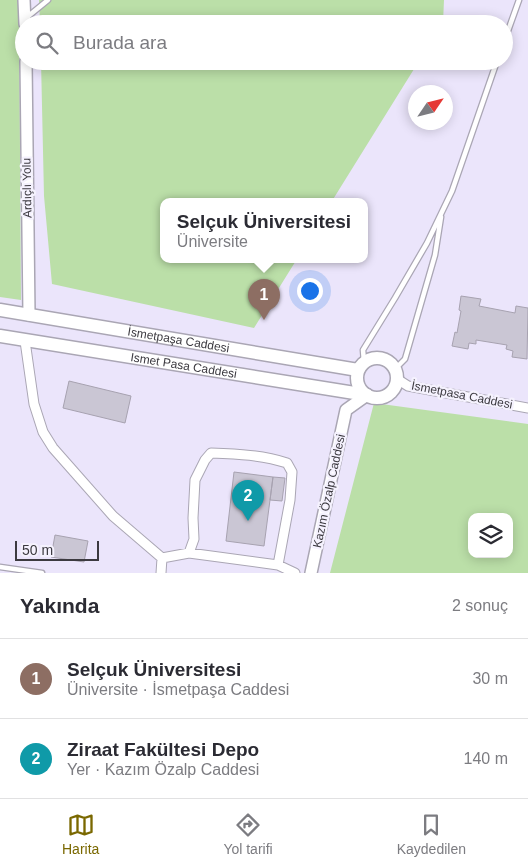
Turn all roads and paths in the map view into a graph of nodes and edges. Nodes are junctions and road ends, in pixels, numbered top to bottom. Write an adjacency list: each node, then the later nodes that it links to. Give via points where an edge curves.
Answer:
1 (24, 0): 4 (street)
2 (48, 0): 5 (lane)
3 (519, 0): 6 (lane)
4 (25, 15)
5 (32, 15)
6 (513, 17)
7 (26, 70): 11 (street, Ardıçlı Yolu)
8 (494, 70): 9 (lane)
9 (442, 212): 14 (lane, via 363,350); 15 (lane, via 435,255 405,359)
10 (0, 310): 11 (main road, İsmetpaşa Caddesi)
11 (29, 315): 14 (main road, İsmetpaşa Caddesi)
12 (0, 336): 13 (main road, Ismet Pasa Caddesi)
13 (24, 341): 16 (main road, Ismet Pasa Caddesi); 19 (street, via 34,404 43,432 53,448 113,516)
14 (361, 366): 15 (main road, via 379,358 391,364); 16 (main road, via 358,383)
15 (396, 374): 16 (main road, via 390,393 378,398); 17 (street, İsmetpasa Caddesi, via 408,386)
16 (367, 395): 25 (street, Kazım Özalp Caddesi, via 346,410)
17 (528, 408)
18 (189, 553): 19 (street); 20 (street); 20 (street, via 194,539 195,480 205,460 212,453 270,458 287,463 292,472)
19 (162, 558): 23 (street)
20 (278, 565): 24 (street)
21 (0, 566): 22 (lane)
22 (42, 573)
23 (161, 573)
24 (295, 573)
25 (311, 573)

